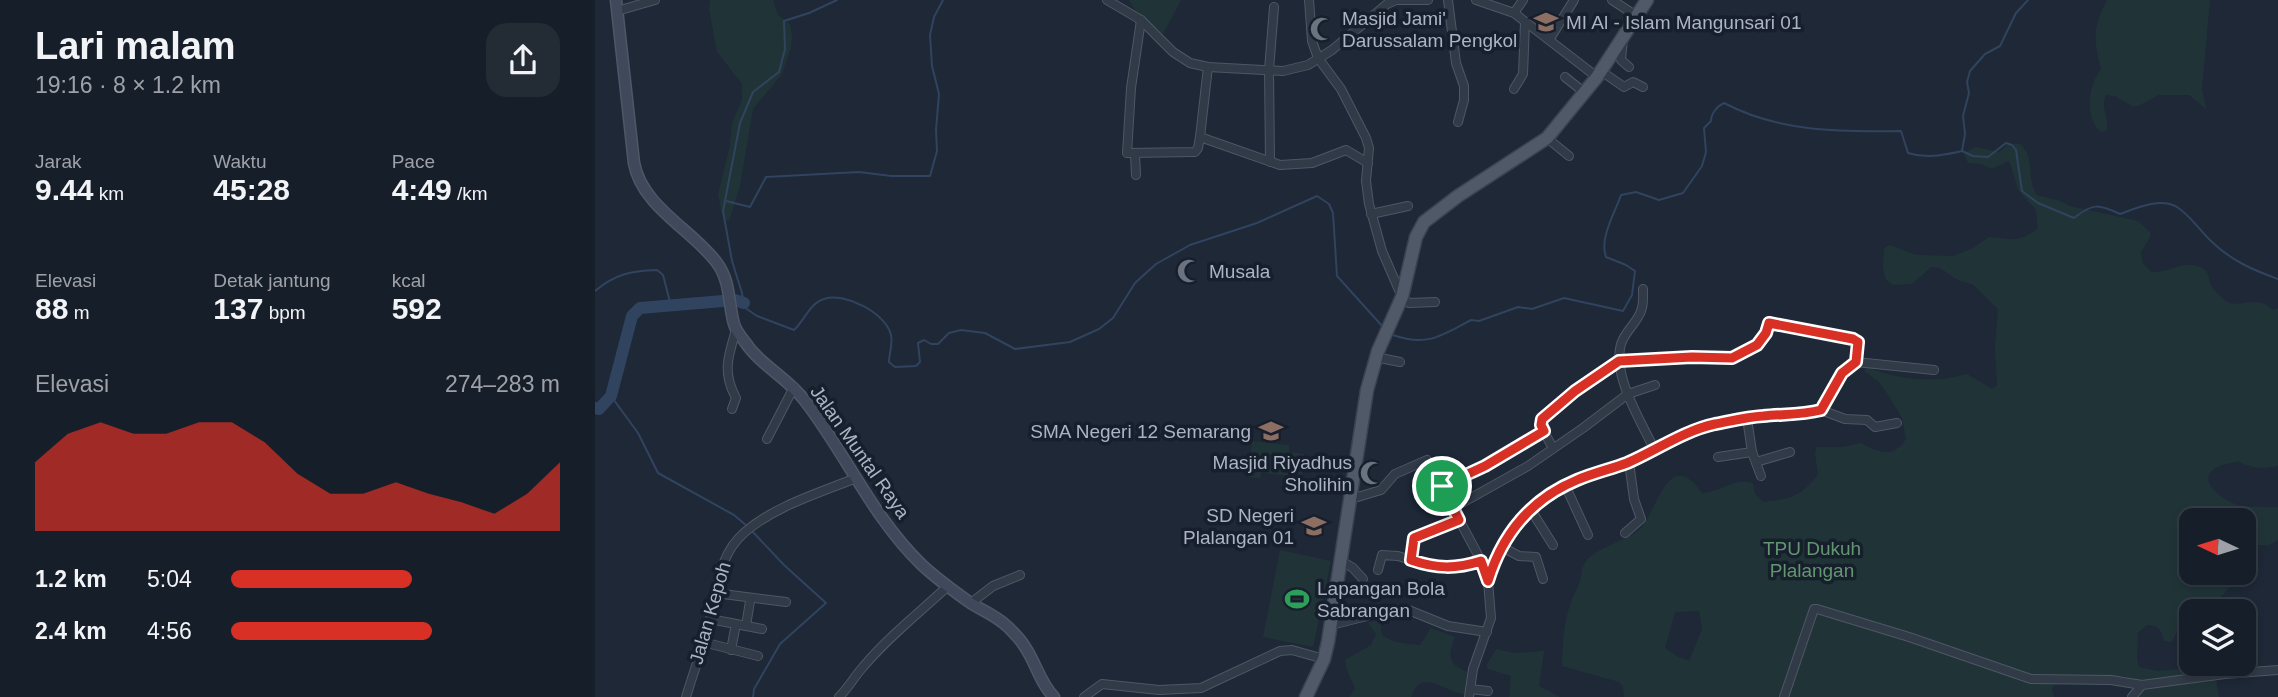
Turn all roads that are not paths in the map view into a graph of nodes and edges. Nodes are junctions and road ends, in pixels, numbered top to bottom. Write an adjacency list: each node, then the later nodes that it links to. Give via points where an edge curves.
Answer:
1 (655, 0): 12 (street)
2 (1107, 0): 16 (street)
3 (1309, 0): 20 (street)
4 (1428, 0): 11 (street)
5 (1448, 0): 29 (street, via 1456,63 1464,86)
6 (1476, 0): 14 (street)
7 (1523, 0): 14 (street)
8 (1574, 0): 19 (street)
9 (1612, 0): 15 (street)
10 (1647, 0): 15 (main road)
11 (1386, 2): 20 (street)
12 (616, 6): 42 (main road, Jalan Muntal Raya, via 637,175 666,213 718,264 726,280)
13 (1274, 7): 23 (street)
14 (1514, 13): 17 (street)
15 (1638, 17): 18 (main road)
16 (1141, 20): 21 (street, via 1179,57); 32 (street, via 1126,151)
17 (1525, 22): 19 (street); 27 (street, via 1523,74)
18 (1623, 39): 22 (street, via 1621,60); 24 (main road)
19 (1549, 40): 24 (street)
20 (1318, 58): 23 (street, via 1296,68); 35 (street, via 1363,129)
21 (1207, 66): 23 (street); 30 (street)
22 (1629, 67)
23 (1269, 70): 34 (street)
24 (1599, 74): 26 (street, via 1624,87 1633,82); 28 (main road)
25 (1565, 77): 28 (street)
26 (1643, 87)
27 (1514, 89)
28 (1585, 93): 31 (main road)
29 (1458, 122)
30 (1200, 137): 32 (street, via 1195,152); 34 (street)
31 (1547, 138): 33 (street); 40 (main road, via 1424,222)
32 (1135, 154): 36 (street)
33 (1569, 156)
34 (1269, 162): 35 (street, via 1299,165 1346,150)
35 (1368, 163): 38 (street)
36 (1136, 175)
37 (1408, 206): 38 (street)
38 (1371, 214): 40 (street)
39 (1643, 289): 44 (street, via 1641,312 1621,345)
40 (1402, 297): 41 (street, via 1409,303); 43 (main road)
41 (1435, 302)
42 (736, 330): 49 (main road, Jalan Muntal Raya, via 753,352); 51 (street, via 727,363 729,387 736,398)
43 (1375, 358): 45 (street); 68 (main road)
44 (1619, 361): 46 (street, via 1732,358 1757,345 1773,323 1856,340); 50 (street); 55 (street, via 1542,419)
45 (1400, 362)
46 (1856, 362): 47 (street); 52 (street, via 1842,373)
47 (1934, 370)
48 (1655, 386): 50 (street)
49 (794, 387): 56 (street); 65 (main road, Jalan Muntal Raya)
50 (1628, 394): 57 (street); 58 (street)
51 (732, 408)
52 (1821, 410): 53 (street); 54 (street, via 1845,419 1867,420 1875,427)
53 (1747, 418): 58 (street, via 1712,425); 59 (street)
54 (1897, 423)
55 (1544, 431): 57 (street); 67 (street)
56 (767, 439)
57 (1553, 448): 69 (street)
58 (1654, 449): 62 (street)
59 (1752, 452): 61 (street); 63 (street)
60 (1790, 452): 63 (street)
61 (1718, 457)
62 (1629, 462): 66 (street); 72 (street, via 1641,519)
63 (1756, 462): 64 (street)
64 (1761, 475)
65 (856, 478): 84 (main road, Jalan Muntal Raya, via 914,557); 85 (street, Jalan Kepoh, via 800,501 743,533 727,553)
66 (1565, 485): 70 (street); 73 (street)
67 (1442, 486): 68 (street, via 1427,460 1395,474 1381,490); 69 (street)
68 (1351, 499): 76 (main road)
69 (1453, 508): 71 (street)
70 (1531, 510): 74 (street); 75 (street)
71 (1459, 520): 77 (street, via 1414,538); 78 (street)
72 (1625, 533)
73 (1588, 535)
74 (1553, 545)
75 (1502, 547): 82 (street, via 1519,556 1536,557); 83 (street)
76 (1340, 560): 81 (street); 90 (main road)
77 (1411, 560): 78 (street, via 1442,568); 79 (street, via 1382,555)
78 (1481, 561): 83 (street)
79 (1378, 570)
80 (1020, 575): 88 (street, via 993,586)
81 (1363, 579)
82 (1543, 579)
83 (1488, 581): 94 (street, via 1491,618)
84 (948, 586): 88 (main road, Jalan Muntal Raya); 105 (street, via 884,645)
85 (715, 593): 87 (street); 89 (street, Jalan Kepoh)
86 (750, 601): 91 (street)
87 (786, 602)
88 (971, 603): 106 (main road, Jalan Muntal Raya, via 1006,624 1025,646)
89 (710, 619): 91 (street); 95 (street, Jalan Kepoh)
90 (1331, 625): 94 (street, via 1406,609 1448,626); 98 (main road)
91 (746, 626): 93 (street)
92 (735, 629): 96 (street)
93 (762, 629)
94 (1487, 632): 103 (street, via 1473,669)
95 (703, 642): 96 (street); 104 (street, Jalan Kepoh)
96 (731, 650): 97 (street)
97 (758, 656)
98 (1324, 659): 102 (street, via 1280,650 1202,688); 108 (main road)
99 (2278, 670): 100 (street)
100 (2142, 685): 109 (street, via 2026,678 1814,609); 110 (street)
101 (1488, 691): 103 (street)
102 (1160, 693): 107 (street, via 1103,684)
103 (1470, 693)
104 (686, 697)
105 (839, 697)
106 (1054, 697)
107 (1084, 697)
108 (1306, 697)
109 (1784, 697)
110 (2132, 697)

